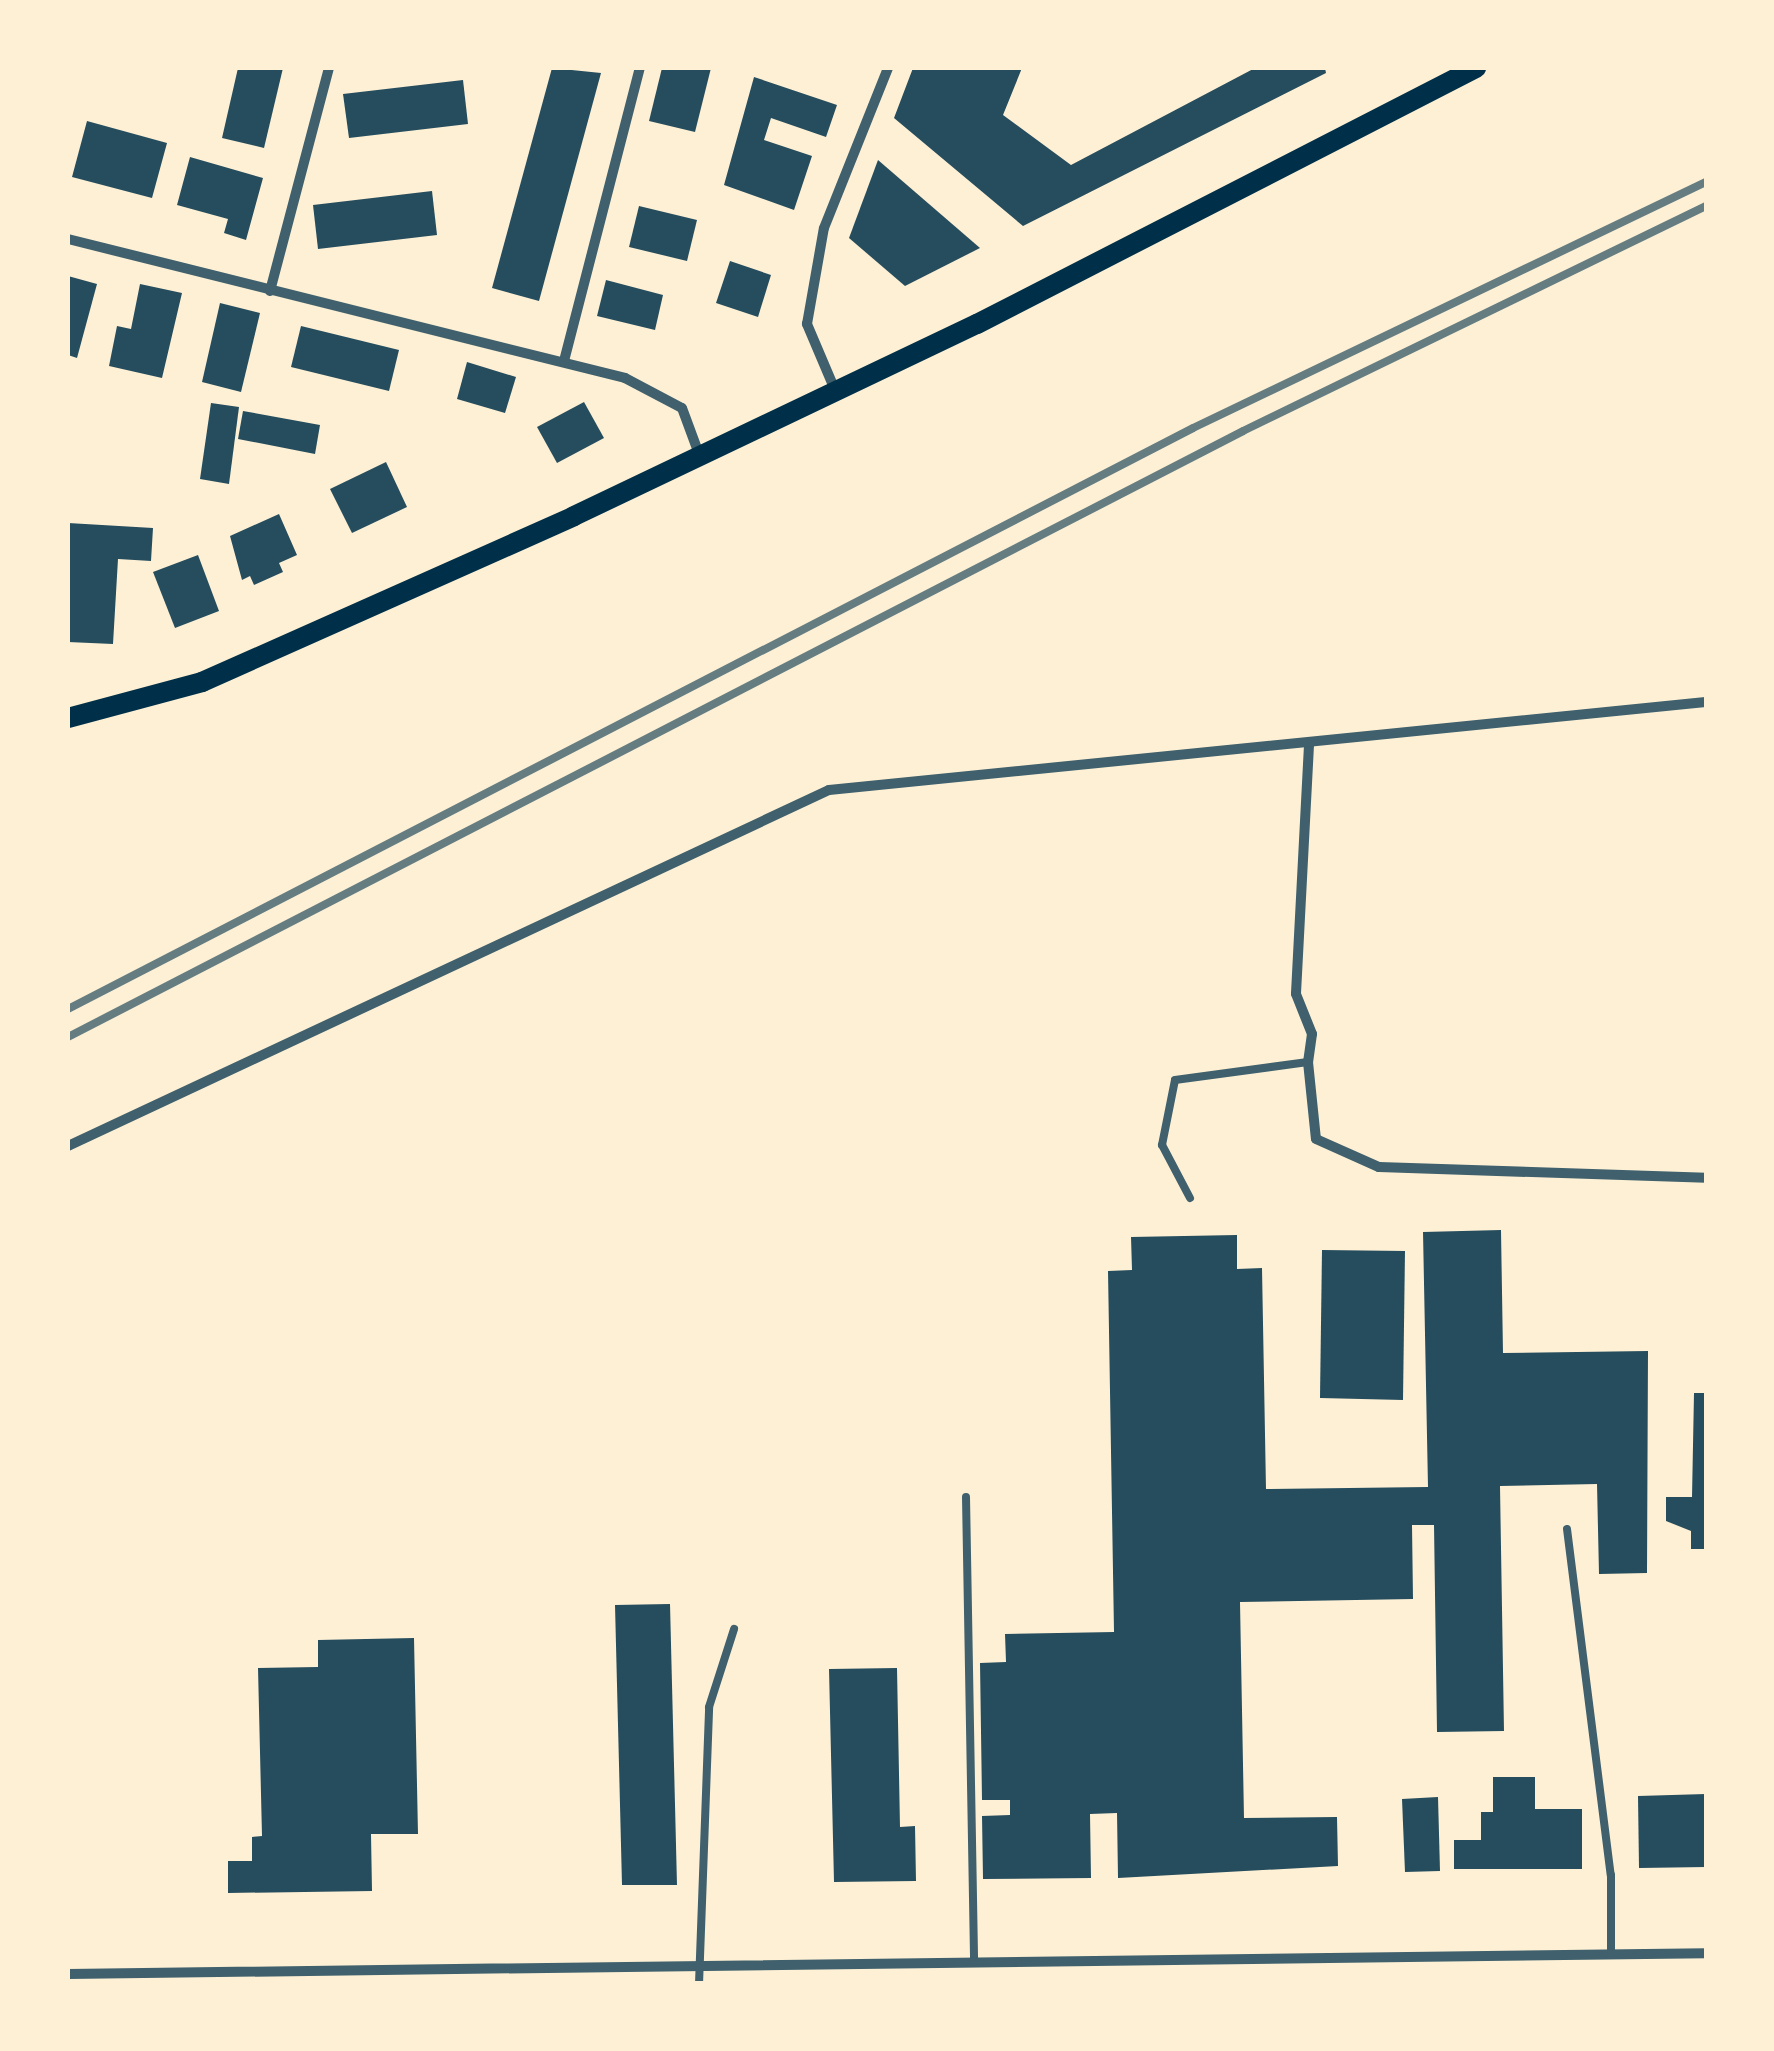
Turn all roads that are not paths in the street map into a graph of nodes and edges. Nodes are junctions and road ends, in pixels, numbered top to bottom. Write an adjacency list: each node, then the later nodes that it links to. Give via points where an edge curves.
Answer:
1 (329, 68): 6 (street)
2 (640, 68): 7 (street)
3 (888, 68): 8 (street, via 824,228 807,324)
4 (1476, 68): 8 (main road)
5 (68, 239): 6 (street)
6 (270, 290): 7 (street)
7 (564, 360): 9 (street, via 626,378 682,408)
8 (835, 390): 9 (main road)
9 (699, 454): 11 (main road, via 202,682)
10 (1706, 702): 12 (street)
11 (68, 718)
12 (1308, 745): 13 (street, via 1296,994 1312,1034); 14 (street, via 830,790)
13 (1308, 1062): 15 (street, via 1316,1139 1379,1167); 16 (lane, via 1175,1080 1162,1146)
14 (68, 1146)
15 (1706, 1178)
16 (1190, 1198)
17 (966, 1497): 22 (lane)
18 (1567, 1529): 21 (lane, via 1611,1875)
19 (734, 1629): 23 (lane, via 710,1707)
20 (1706, 1952): 21 (street)
21 (1612, 1954): 22 (street)
22 (974, 1964): 23 (street)
23 (699, 1968): 24 (street); 25 (lane)
24 (68, 1974)
25 (698, 1984)

